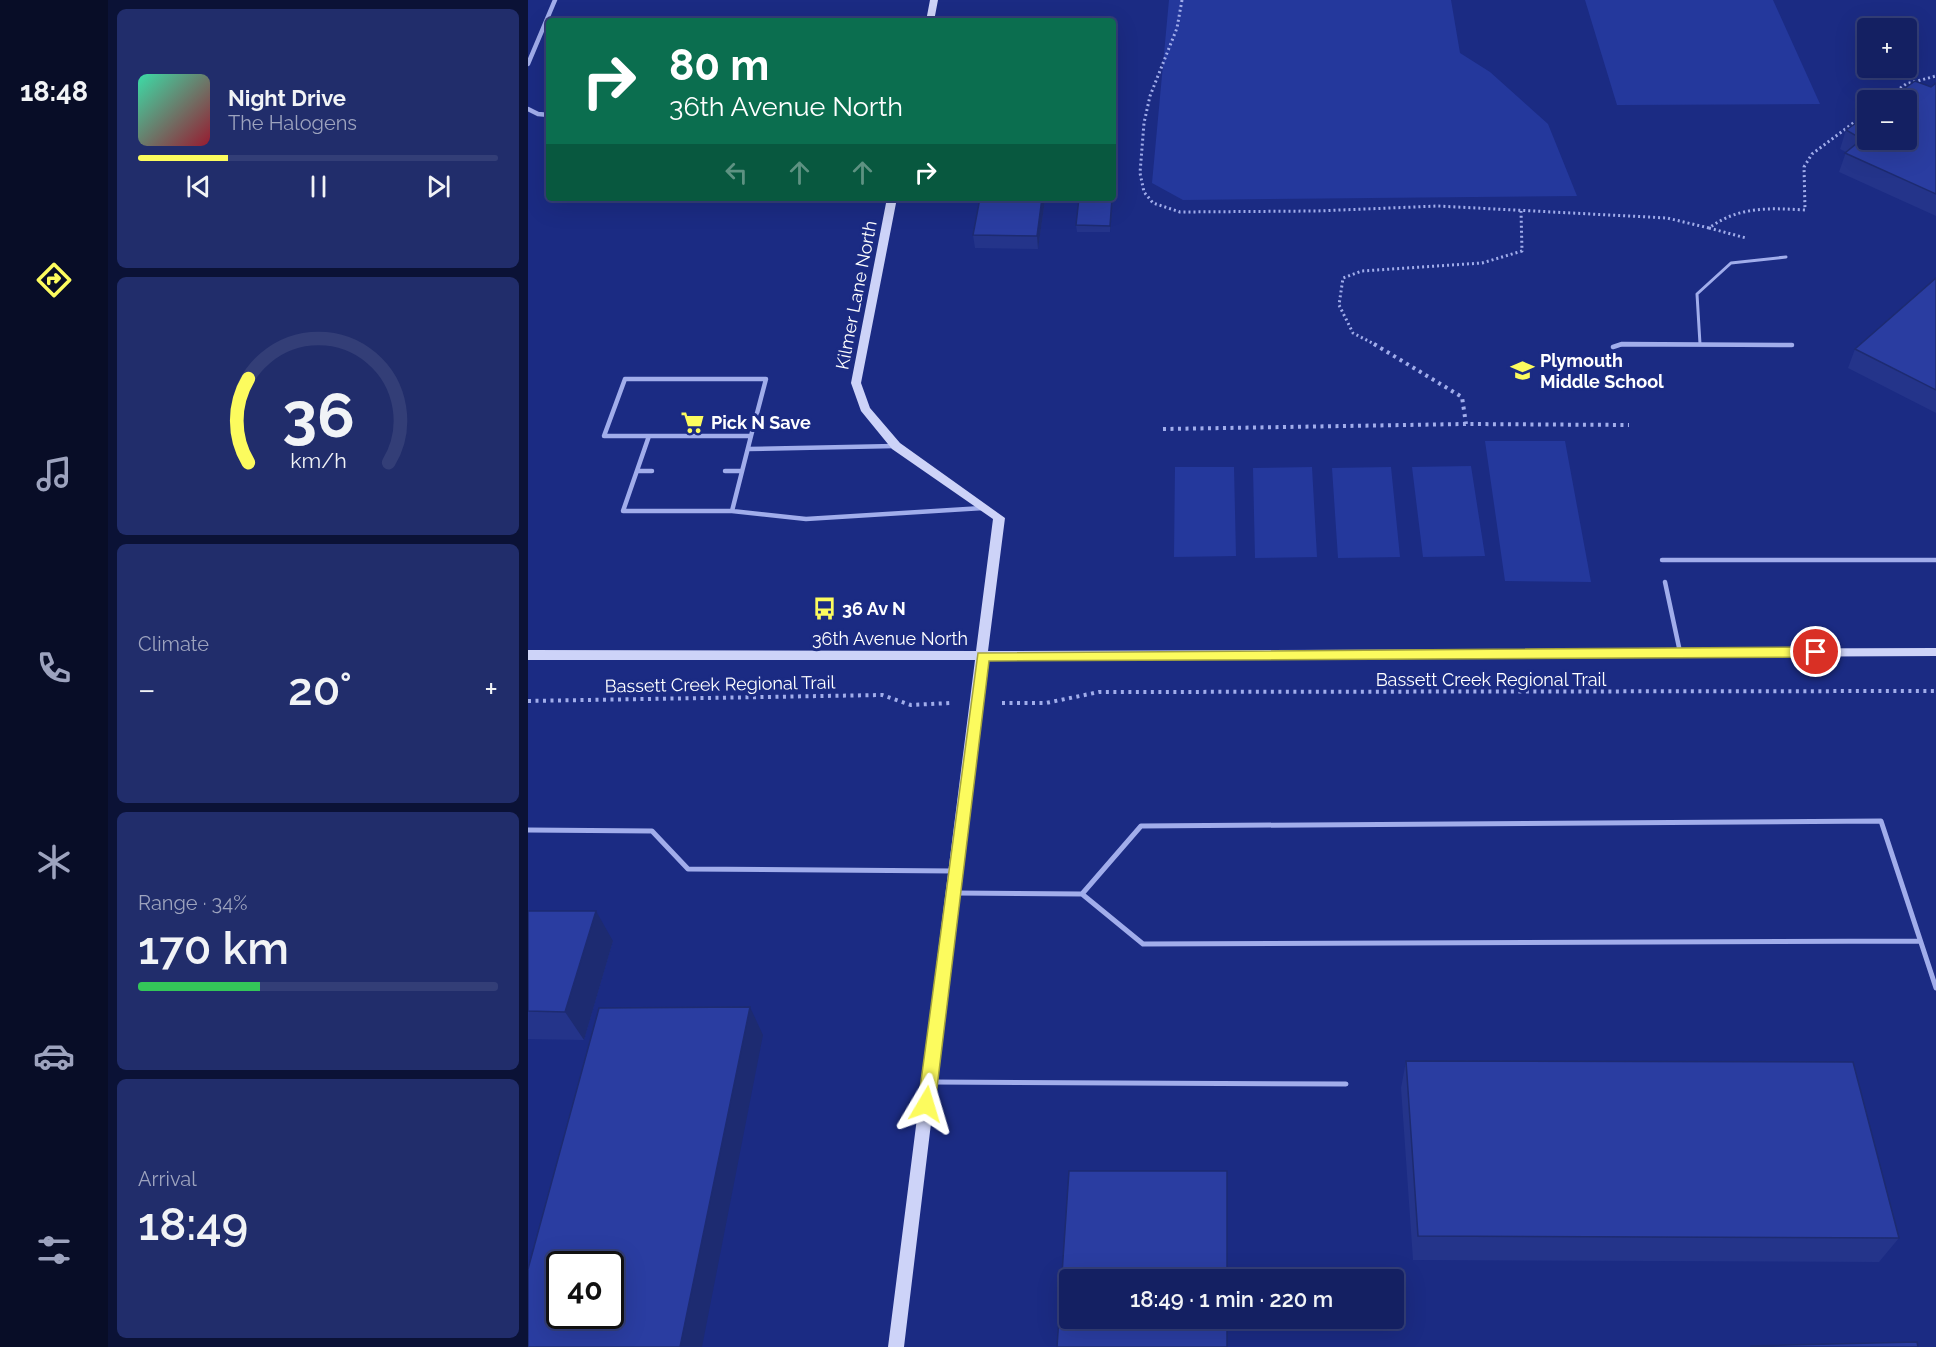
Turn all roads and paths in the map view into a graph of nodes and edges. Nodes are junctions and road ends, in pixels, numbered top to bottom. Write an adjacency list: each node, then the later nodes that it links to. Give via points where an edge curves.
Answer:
1 (555, 0): 4 (street)
2 (934, 0): 5 (street)
3 (1182, 0): 14 (path, via 1177,28 1150,96 1144,123 1140,173 1144,192 1153,204 1180,212 1438,206)
4 (547, 18)
5 (931, 18)
6 (546, 21): 7 (street)
7 (528, 64)
8 (1936, 76): 9 (path)
9 (1898, 90)
10 (528, 109): 11 (street)
11 (546, 115)
12 (1857, 120): 14 (path, via 1812,154 1804,167 1805,210 1740,210 1709,228 1667,218)
13 (891, 201): 24 (street, Kilmer Lane North, via 856,382 866,409)
14 (1521, 211): 19 (path, via 1522,251 1482,263 1362,271 1343,278 1339,305 1353,333 1462,397)
15 (1786, 257): 16 (lane, via 1731,263 1697,294)
16 (1700, 344): 17 (lane); 18 (lane)
17 (1791, 345)
18 (1613, 347)
19 (1466, 424): 20 (path); 21 (path)
20 (1629, 425)
21 (1163, 429)
22 (649, 436): 23 (lane); 23 (lane, via 604,436 625,379 766,379); 26 (lane)
23 (751, 436): 25 (lane)
24 (896, 446): 25 (lane); 30 (street, Kilmer Lane North)
25 (748, 449): 29 (lane)
26 (637, 471): 27 (lane); 31 (lane, via 624,511)
27 (652, 471)
28 (725, 471): 29 (lane)
29 (742, 471): 31 (lane)
30 (983, 508): 31 (lane, via 806,519); 38 (street, Kilmer Lane North, via 999,518)
31 (732, 511)
32 (1936, 560): 33 (lane)
33 (1662, 561)
34 (1665, 582): 35 (lane)
35 (1680, 652): 36 (street, 36th Avenue North); 38 (street, 36th Avenue North)
36 (1936, 652)
37 (528, 655): 38 (street, 36th Avenue North)
38 (983, 656): 44 (street)
39 (1936, 691): 41 (path, Bassett Creek Regional Trail, via 1099,692)
40 (528, 700): 42 (path, Bassett Creek Regional Trail, via 882,695)
41 (1046, 704)
42 (911, 705)
43 (528, 830): 44 (lane, via 652,831 688,869)
44 (956, 870): 45 (street)
45 (953, 893): 46 (lane); 49 (street)
46 (1082, 894): 47 (lane, via 1143,944); 47 (lane, via 1141,826 1881,821)
47 (1920, 941): 48 (lane)
48 (1936, 988)
49 (929, 1082): 50 (lane); 51 (street)
50 (1346, 1084)
51 (896, 1347)

